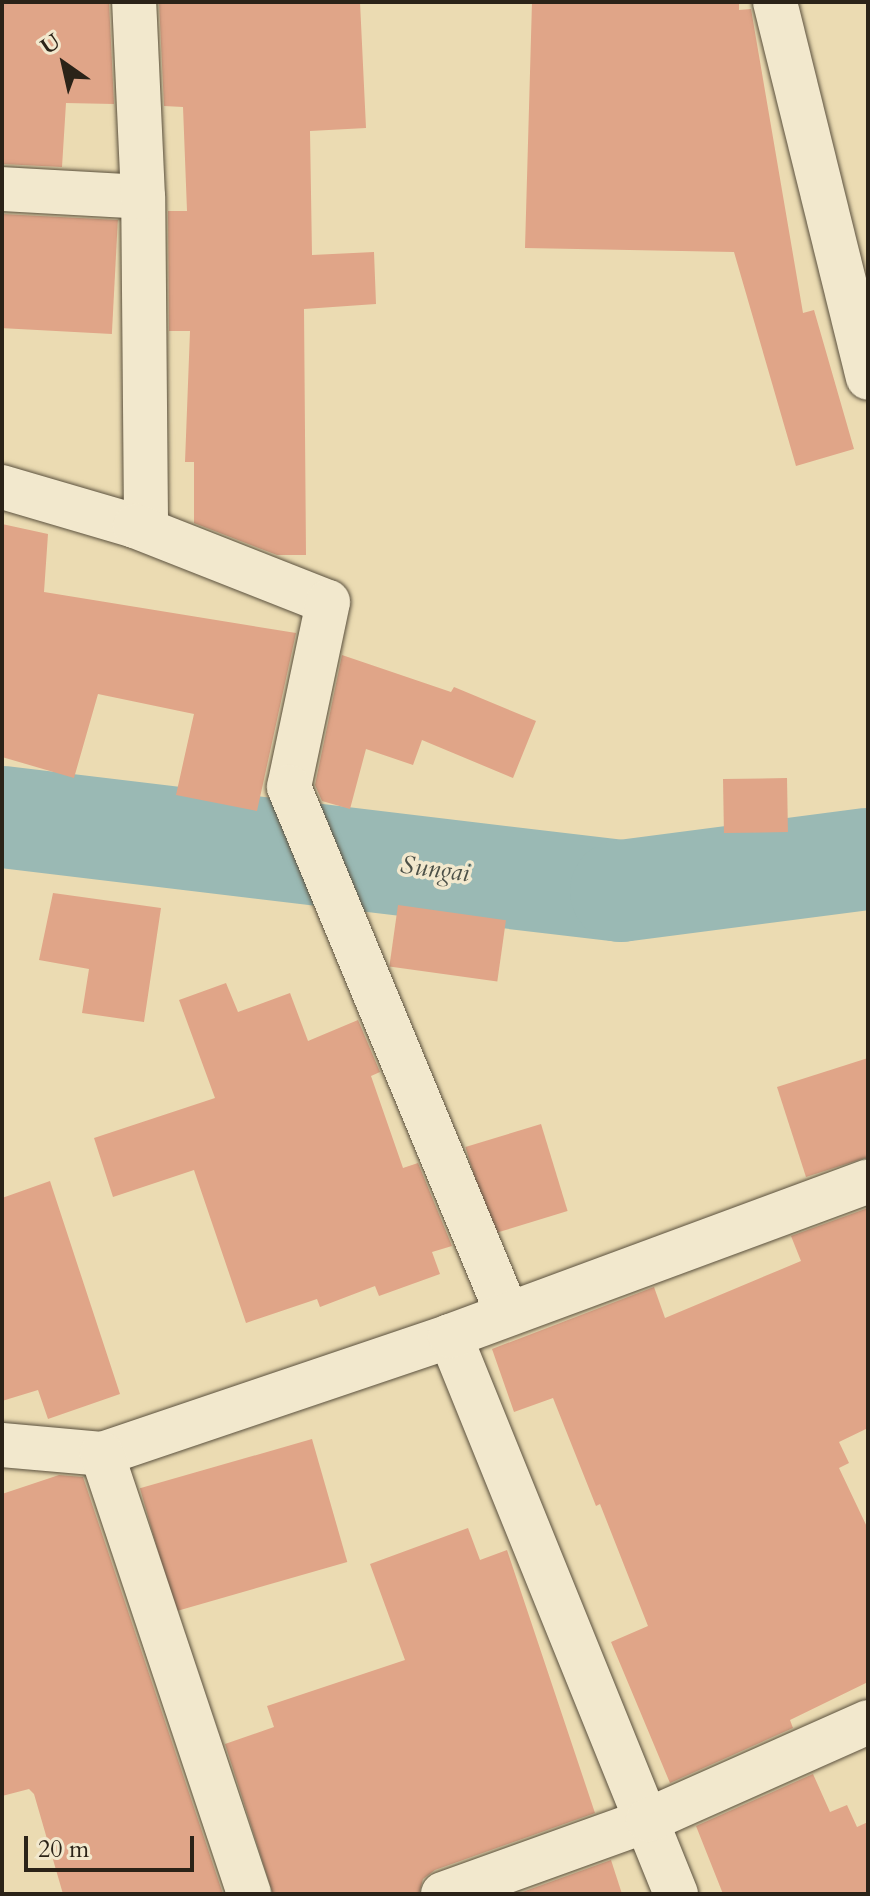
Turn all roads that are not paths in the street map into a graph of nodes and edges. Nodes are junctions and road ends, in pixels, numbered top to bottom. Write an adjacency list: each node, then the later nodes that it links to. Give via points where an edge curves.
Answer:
1 (134, 2): 4 (street)
2 (775, 2): 5 (street)
3 (2, 189): 4 (street)
4 (143, 197): 7 (street, via 146,520)
5 (868, 378)
6 (2, 487): 7 (street)
7 (135, 526): 9 (street, via 328,602 289,787)
8 (868, 1181): 9 (street)
9 (507, 1313): 10 (street)
10 (450, 1336): 12 (street); 14 (street)
11 (2, 1445): 12 (street)
12 (102, 1454): 15 (street)
13 (868, 1722): 14 (street)
14 (648, 1820): 16 (street); 17 (street)
15 (249, 1894)
16 (443, 1894)
17 (676, 1894)

